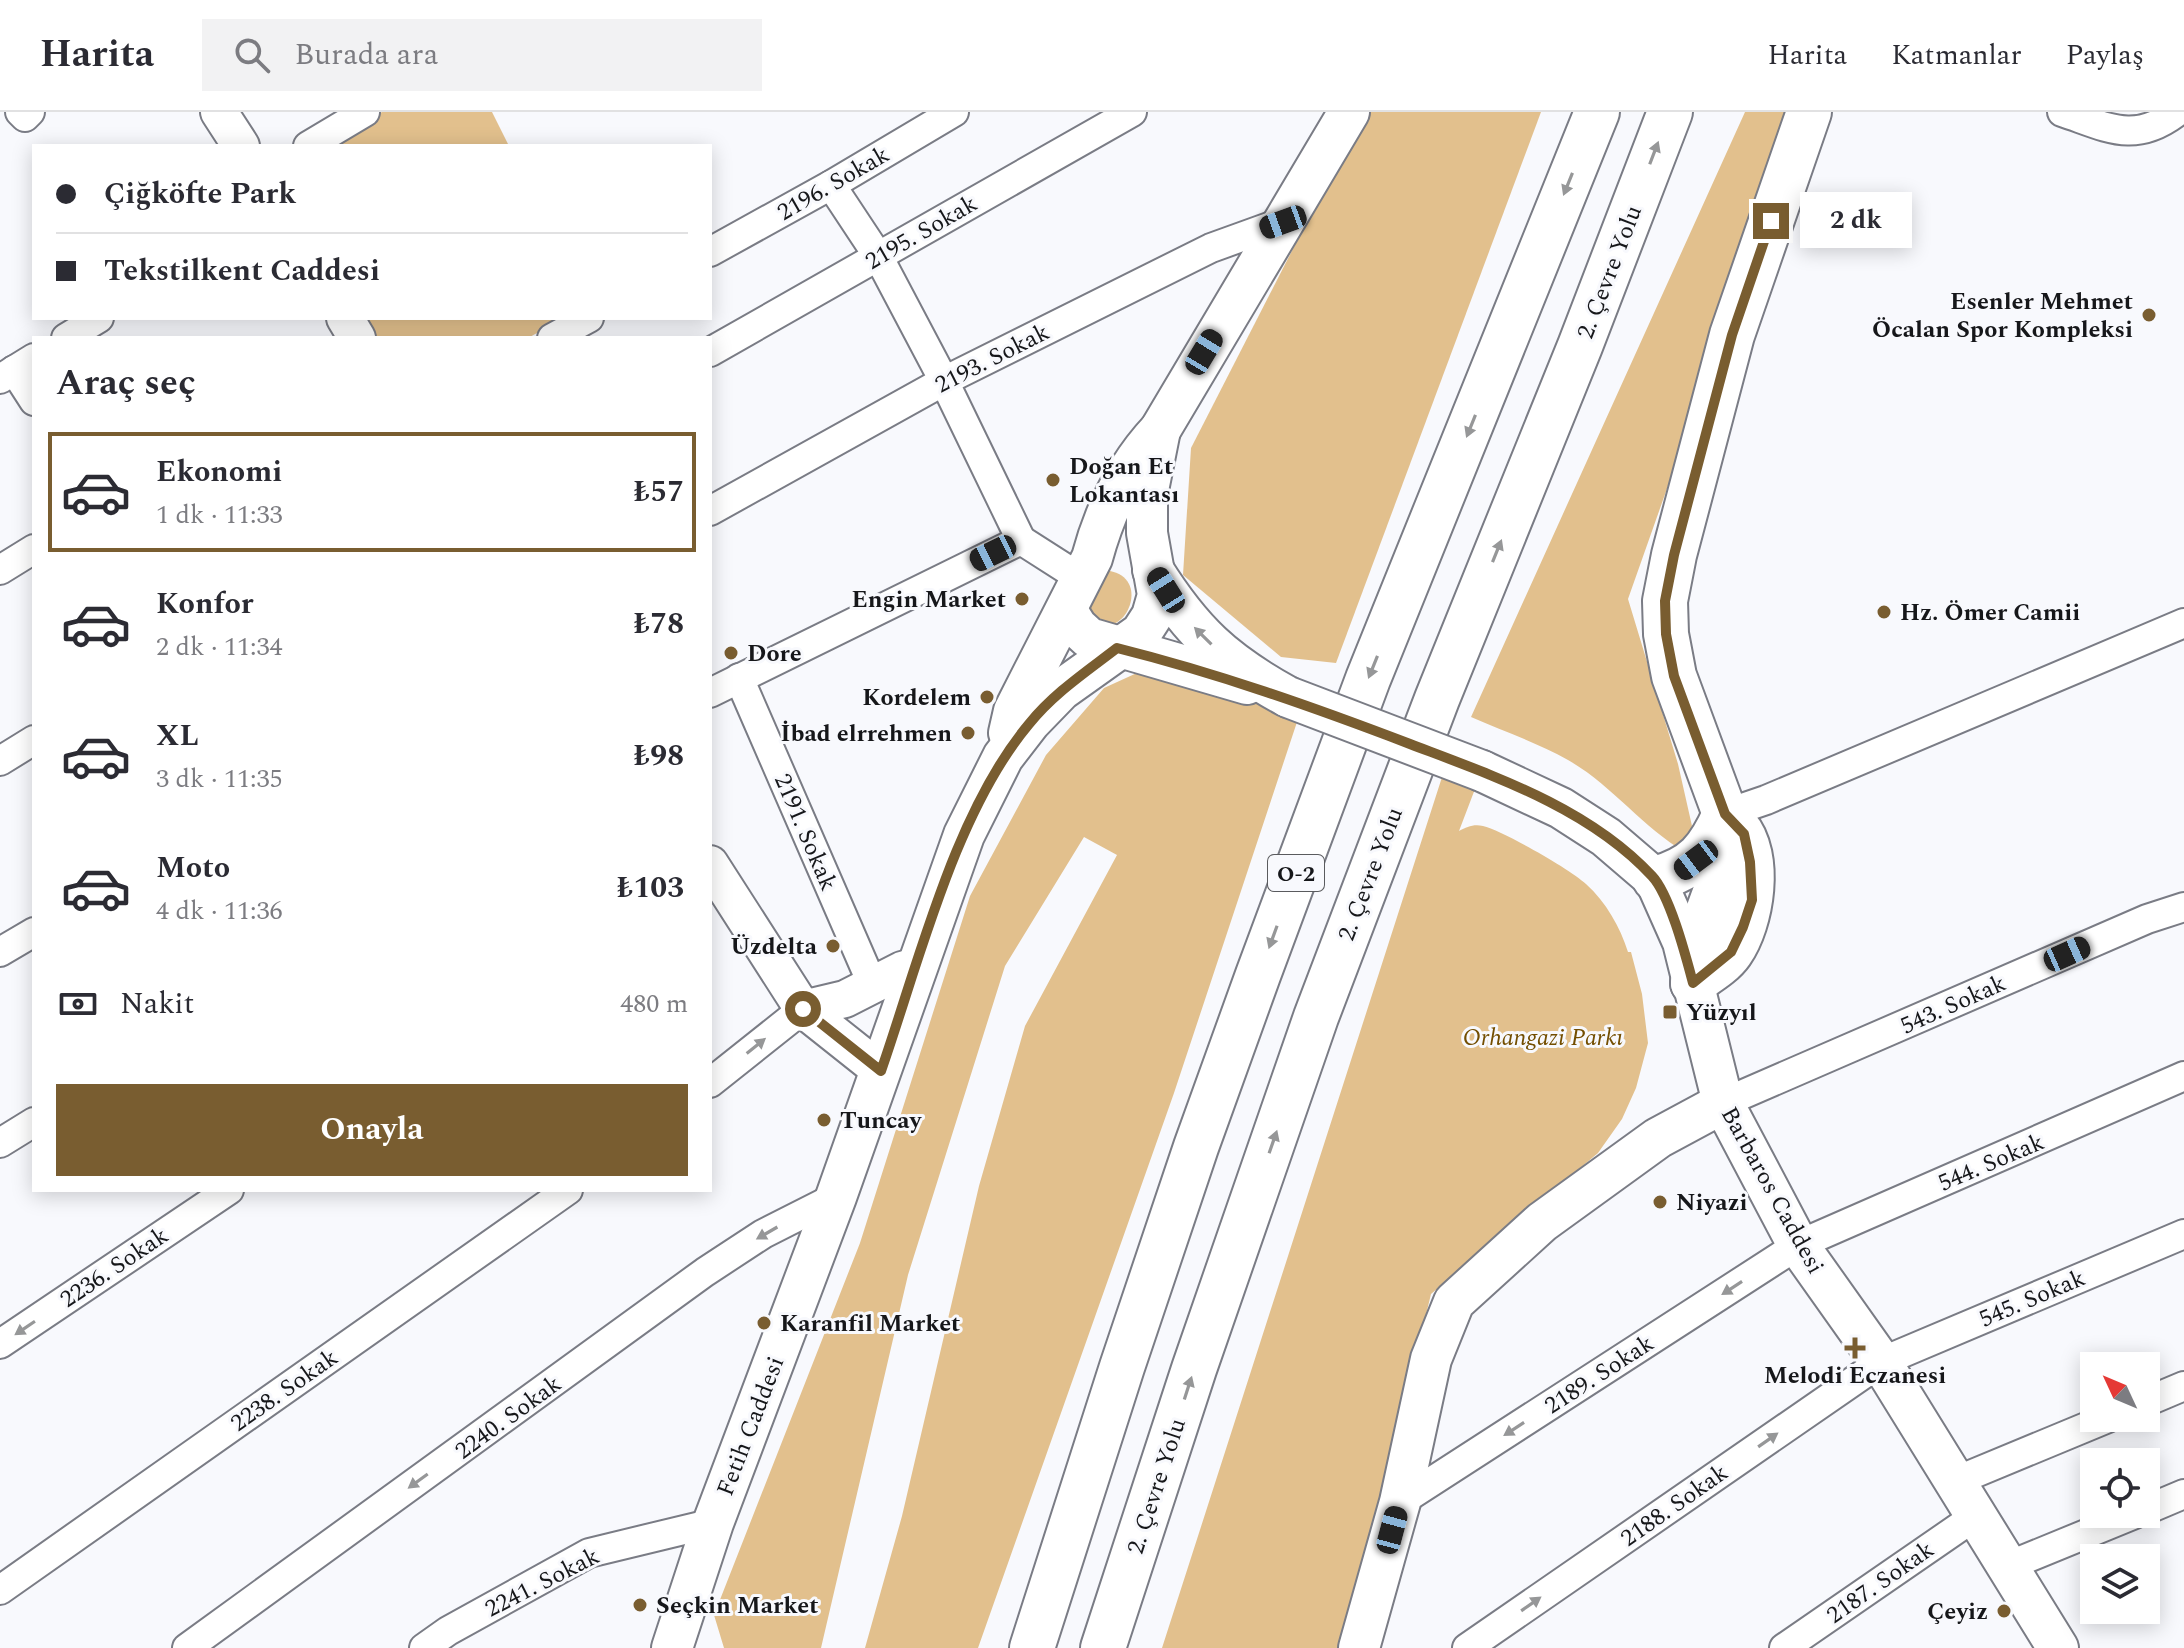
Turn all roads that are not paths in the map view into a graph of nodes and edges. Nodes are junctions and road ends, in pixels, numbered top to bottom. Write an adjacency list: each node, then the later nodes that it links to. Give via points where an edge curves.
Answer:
1 (219, 112): 12 (street)
2 (365, 112): 13 (street)
3 (954, 112): 14 (street, 2196. Sokak)
4 (1132, 112): 18 (street, 2195. Sokak)
5 (1349, 112): 16 (main road)
6 (1597, 112): 81 (main road, O-2, one-way to 81, via 1368,679 1269,946 1126,1352)
7 (1670, 112): 82 (main road, 2. Çevre Yolu, one-way to 7, via 1316,1017)
8 (1809, 112): 15 (main road)
9 (1833, 112): 15 (main road)
10 (2062, 112): 11 (street, via 2124,132 2160,125)
11 (2177, 112)
12 (240, 144)
13 (311, 144)
14 (831, 185): 17 (street, 2196. Sokak); 18 (street)
15 (1780, 192): 42 (main road, via 1732,335 1665,601 1674,676)
16 (1283, 222): 25 (street, 2193. Sokak, via 1211,248); 27 (main road)
17 (712, 251)
18 (878, 256): 23 (street, 2195. Sokak); 25 (street)
19 (96, 320): 21 (street)
20 (585, 320): 22 (street)
21 (69, 336)
22 (556, 336)
23 (712, 351)
24 (16, 369): 26 (street)
25 (944, 381): 28 (street, 2193. Sokak); 29 (street)
26 (32, 397)
27 (1160, 430): 32 (main road, via 1147,495); 33 (main road, via 1119,487)
28 (712, 510)
29 (1021, 540): 33 (street); 36 (street)
30 (32, 550): 31 (street)
31 (0, 570)
32 (1153, 570): 33 (main road, via 1144,560 1116,551); 35 (main road, via 1158,595 1152,616 1141,633); 38 (main road, one-way to 32, via 1251,677 1206,641)
33 (1080, 583): 35 (main road, via 1077,627 1089,638); 40 (main road, via 1014,711)
34 (2184, 623): 42 (street)
35 (1117, 648): 38 (main road); 40 (main road, via 1061,690)
36 (739, 678): 37 (street); 50 (street, 2191. Sokak)
37 (712, 692)
38 (1288, 697): 44 (main road, Barbaros Caddesi, bridge, via 1482,771 1561,808)
39 (32, 741): 41 (street)
40 (1003, 757): 48 (main road, Fetih Caddesi, via 964,835)
41 (0, 761)
42 (1725, 814): 44 (main road, via 1713,841 1696,860); 49 (main road, via 1721,876 1701,931)
43 (712, 868): 51 (street)
44 (1655, 879): 49 (main road, Barbaros Caddesi, via 1683,942)
45 (2184, 907): 55 (street, 543. Sokak)
46 (32, 933): 47 (street)
47 (0, 952)
48 (917, 966): 50 (street); 52 (main road, Fetih Caddesi)
49 (1693, 983): 55 (main road, Barbaros Caddesi)
50 (873, 986): 51 (street)
51 (803, 1009): 52 (street); 54 (street, one-way to 51)
52 (881, 1071): 60 (main road, Fetih Caddesi)
53 (2184, 1076): 62 (street, 544. Sokak)
54 (712, 1081)
55 (1723, 1103): 62 (main road, Barbaros Caddesi); 70 (main road, via 1658,1138 1542,1222 1454,1302 1431,1359)
56 (32, 1123): 57 (street)
57 (0, 1143)
58 (226, 1192): 63 (street, 2236. Sokak, one-way to 63)
59 (565, 1192): 76 (street, 2238. Sokak)
60 (836, 1197): 73 (main road, Fetih Caddesi); 78 (street, 2240. Sokak, one-way to 78, via 763,1234 705,1272)
61 (2184, 1234): 64 (street, 545. Sokak)
62 (1798, 1245): 64 (main road, Barbaros Caddesi); 70 (street, 2189. Sokak, one-way to 70)
63 (0, 1344)
64 (1881, 1362): 68 (main road, Barbaros Caddesi); 83 (street, 2188. Sokak, one-way to 64)
65 (2184, 1386): 66 (street)
66 (2160, 1396)
67 (2080, 1430): 68 (street)
68 (1956, 1481): 72 (main road, Barbaros Caddesi)
69 (2184, 1494): 71 (street)
70 (1400, 1502): 77 (main road)
71 (2160, 1504)
72 (1977, 1515): 75 (main road, Barbaros Caddesi); 84 (street, 2187. Sokak)
73 (713, 1523): 79 (street, 2241. Sokak, via 589,1553); 80 (main road, Fetih Caddesi)
74 (2101, 1528): 75 (street)
75 (2008, 1566): 85 (main road, Barbaros Caddesi)
76 (0, 1590)
77 (1362, 1646)
78 (187, 1648)
79 (424, 1648)
80 (672, 1648)
81 (1032, 1648)
82 (1103, 1648)
83 (1467, 1648)
84 (1784, 1648)
85 (2058, 1648)

